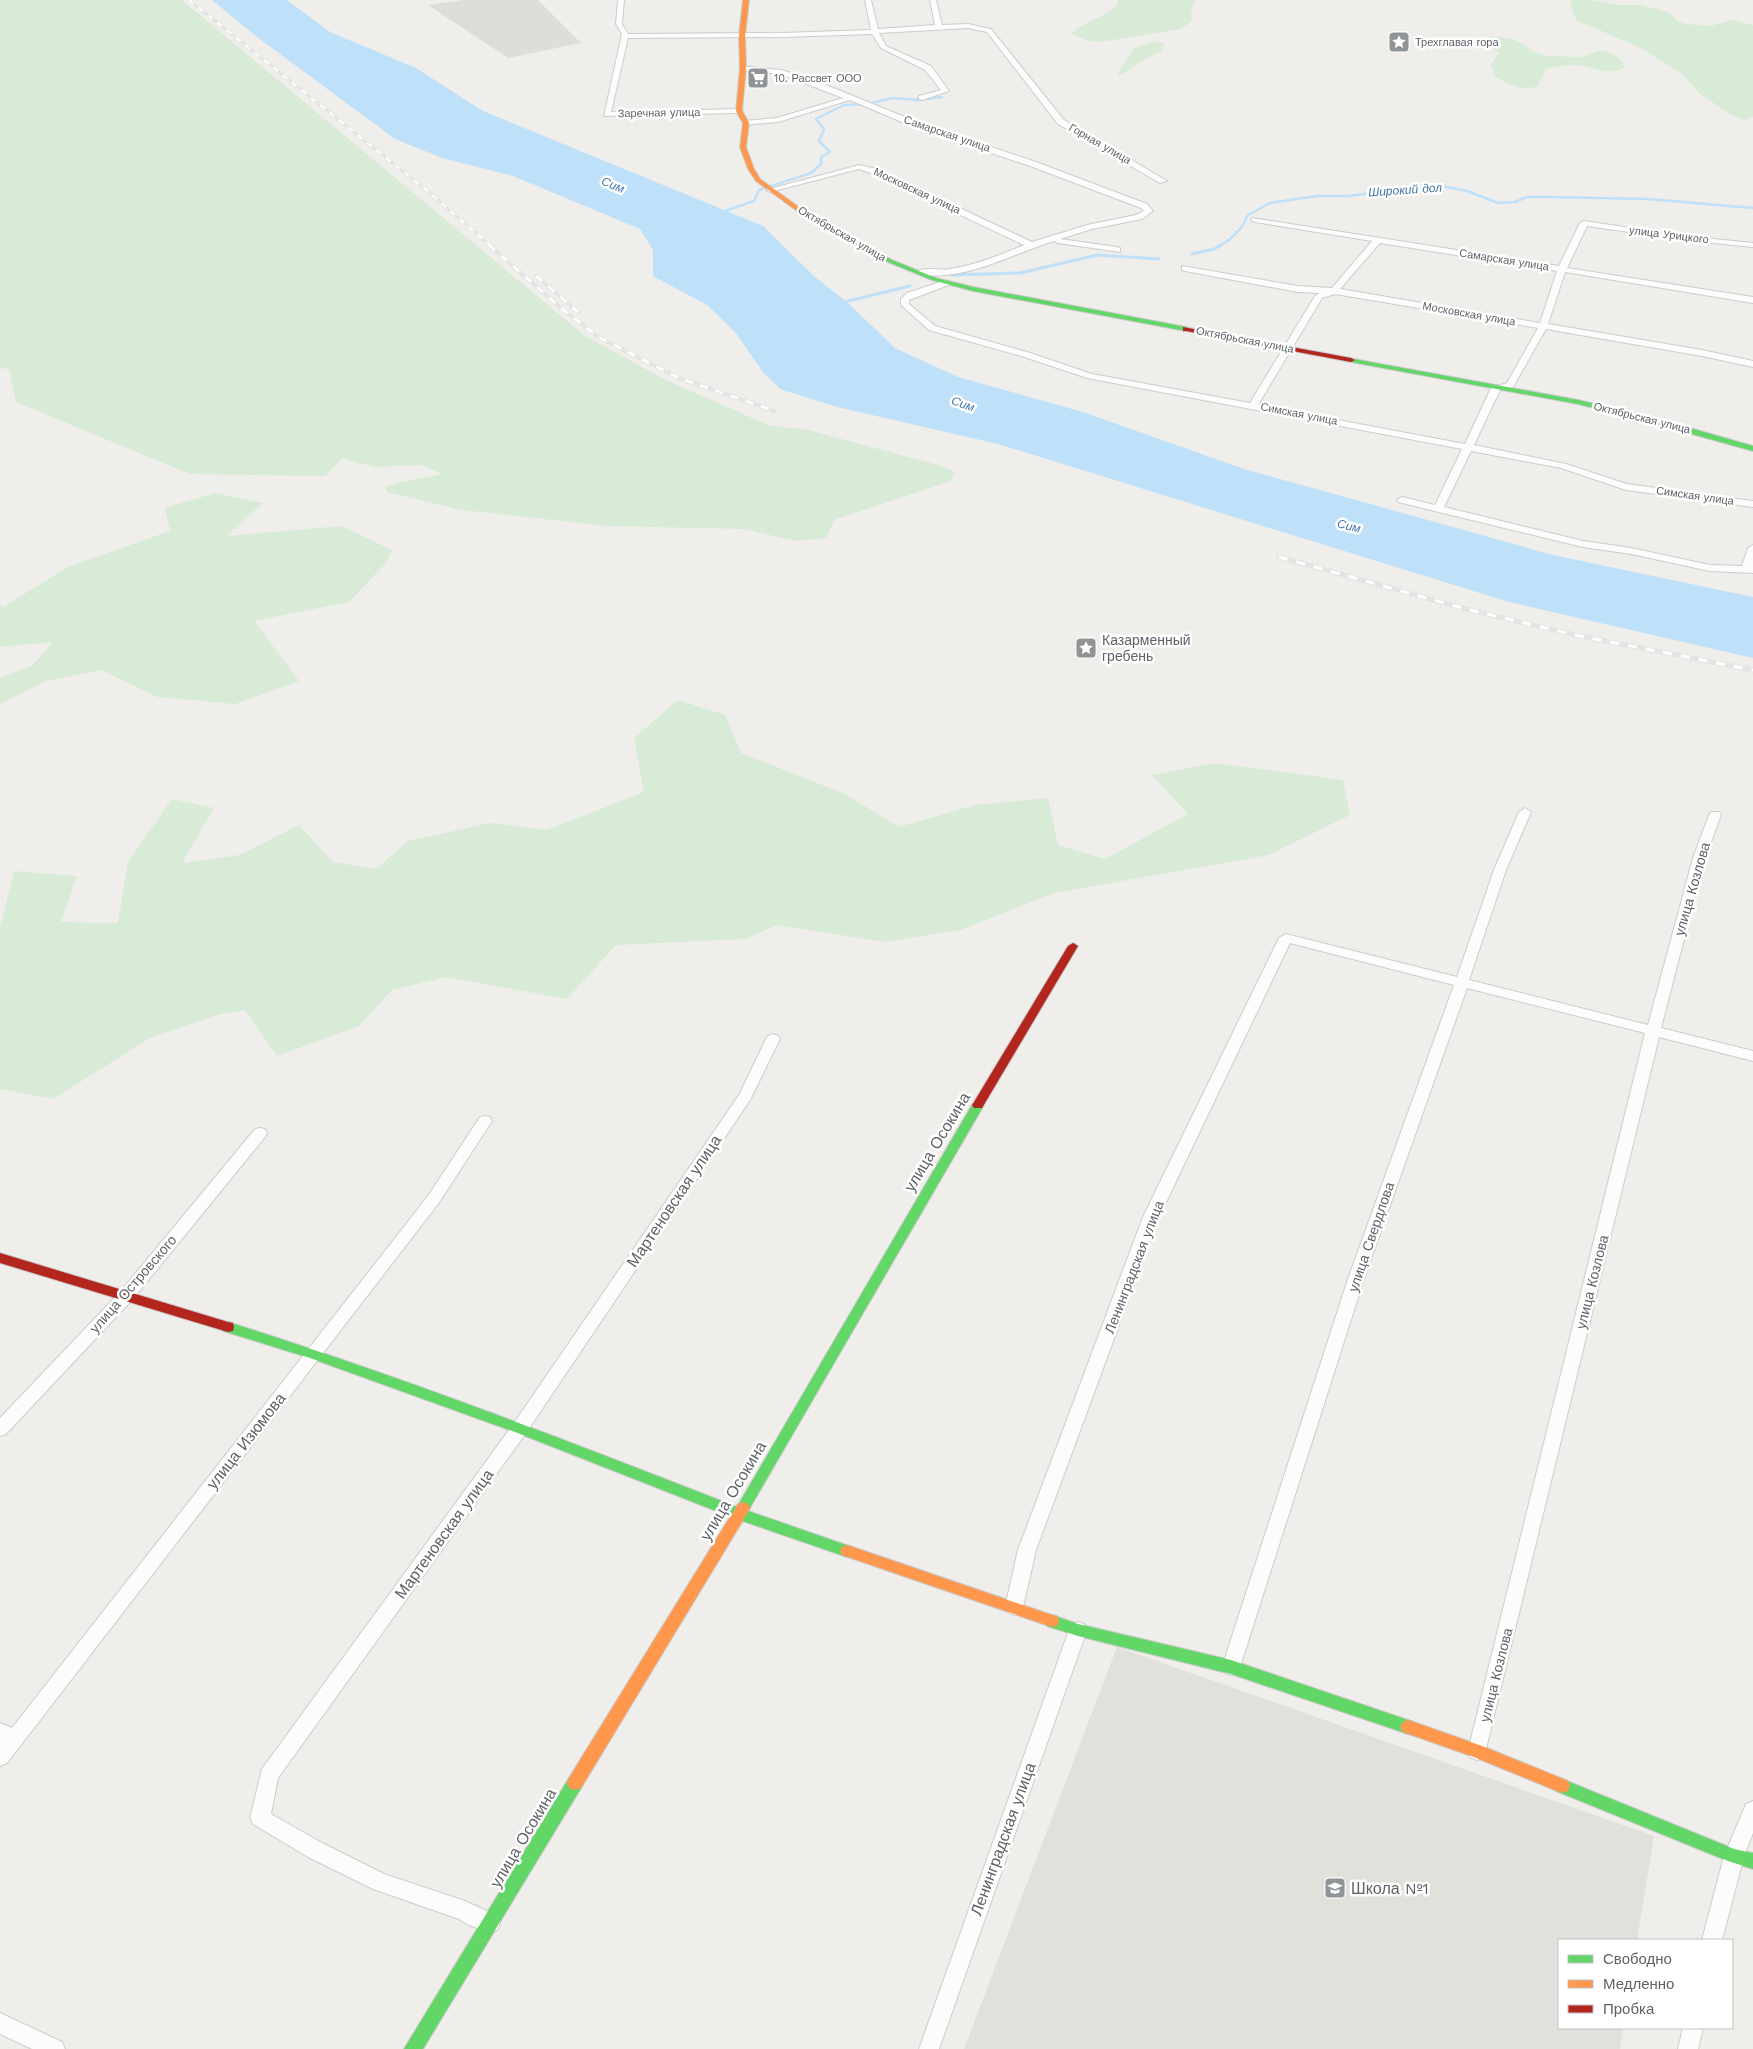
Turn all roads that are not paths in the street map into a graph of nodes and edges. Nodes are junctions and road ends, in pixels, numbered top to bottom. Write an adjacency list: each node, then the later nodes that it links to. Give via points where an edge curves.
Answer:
1 (621, 0): 7 (street, Заречная улица, via 619,24)
2 (746, 0): 8 (main road)
3 (868, 0): 6 (street)
4 (932, 0): 5 (street)
5 (939, 27): 6 (street); 14 (street, Горная улица, via 968,26 989,30 1061,122)
6 (875, 32): 8 (street); 11 (street, via 883,47 928,68 944,91)
7 (625, 36): 8 (street); 12 (street, Заречная улица, via 607,114)
8 (742, 36): 9 (main road)
9 (743, 68): 10 (street, Самарская улица, via 780,72); 12 (main road)
10 (850, 98): 13 (street, via 778,120); 17 (street, Самарская улица, via 1149,210 1139,216)
11 (922, 98)
12 (739, 111): 13 (main road)
13 (746, 123): 15 (main road, Октябрьская улица, via 743,147 751,169)
14 (1163, 180)
15 (770, 190): 19 (street, Московская улица, via 859,167 874,171); 24 (main road, Октябрьская улица, via 866,249)
16 (1255, 220): 18 (street, Самарская улица)
17 (1050, 240): 19 (street); 21 (street)
18 (1378, 240): 23 (street, Самарская улица); 26 (street)
19 (1031, 245): 24 (street, via 982,265 948,272)
20 (1753, 245): 23 (street, улица Урицкого, via 1584,223)
21 (1117, 250)
22 (1185, 268): 26 (street, Московская улица, via 1298,289)
23 (1562, 269): 27 (street, Самарская улица); 28 (street)
24 (920, 272): 25 (main road, Октябрьская улица)
25 (946, 283): 29 (main road, Октябрьская улица); 32 (street, Симская улица, via 910,295 904,305 932,328 1090,376)
26 (1334, 291): 28 (street, Московская улица); 29 (street, via 1318,296)
27 (1753, 300)
28 (1542, 327): 30 (street, Московская улица); 31 (street, via 1510,385)
29 (1289, 348): 31 (main road, Октябрьская улица); 32 (street)
30 (1753, 364)
31 (1502, 387): 33 (street, via 1496,388); 34 (main road, Октябрьская улица, via 1659,422)
32 (1253, 406): 33 (street, Симская улица)
33 (1468, 448): 36 (street, Симская улица, via 1563,466 1626,487); 37 (street)
34 (1753, 449)
35 (1402, 500): 37 (street)
36 (1753, 504)
37 (1439, 508): 39 (street, via 1583,544 1710,568)
38 (1753, 548): 39 (street)
39 (1750, 569)
40 (1525, 812): 43 (street, улица Свердлова, via 1500,870)
41 (1715, 815): 44 (street, улица Козлова, via 1699,858)
42 (1073, 946): 54 (main road, улица Осокина)
43 (1462, 982): 44 (street); 55 (street, Ленинградская улица, via 1286,938 1152,1217 1027,1550); 57 (street, улица Свердлова, via 1356,1280)
44 (1653, 1031): 46 (street); 59 (street, улица Козлова)
45 (773, 1039): 52 (street, Мартеновская улица, via 745,1097)
46 (1753, 1056)
47 (485, 1121): 51 (street, улица Изюмова, via 433,1200)
48 (260, 1133): 50 (street, улица Островского)
49 (0, 1258): 50 (main road)
50 (127, 1294): 51 (main road); 53 (street, улица Островского)
51 (314, 1354): 52 (main road); 58 (street, улица Изюмова)
52 (520, 1428): 54 (main road); 64 (street, Мартеновская улица, via 269,1775 260,1818 380,1882)
53 (0, 1429)
54 (739, 1514): 55 (main road); 64 (main road, улица Осокина)
55 (1014, 1607): 56 (main road)
56 (1078, 1630): 57 (main road); 70 (street, Ленинградская улица)
57 (1231, 1667): 59 (main road)
58 (7, 1735): 60 (street, улица Изюмова)
59 (1478, 1751): 62 (main road)
60 (0, 1757)
61 (1753, 1810): 62 (street)
62 (1734, 1856): 63 (main road); 65 (street)
63 (1753, 1861)
64 (490, 1923): 69 (main road, улица Осокина)
65 (1712, 1939)
66 (0, 2023): 68 (street)
67 (1693, 2029): 71 (street)
68 (55, 2049)
69 (413, 2049)
70 (929, 2049)
71 (1688, 2049)

